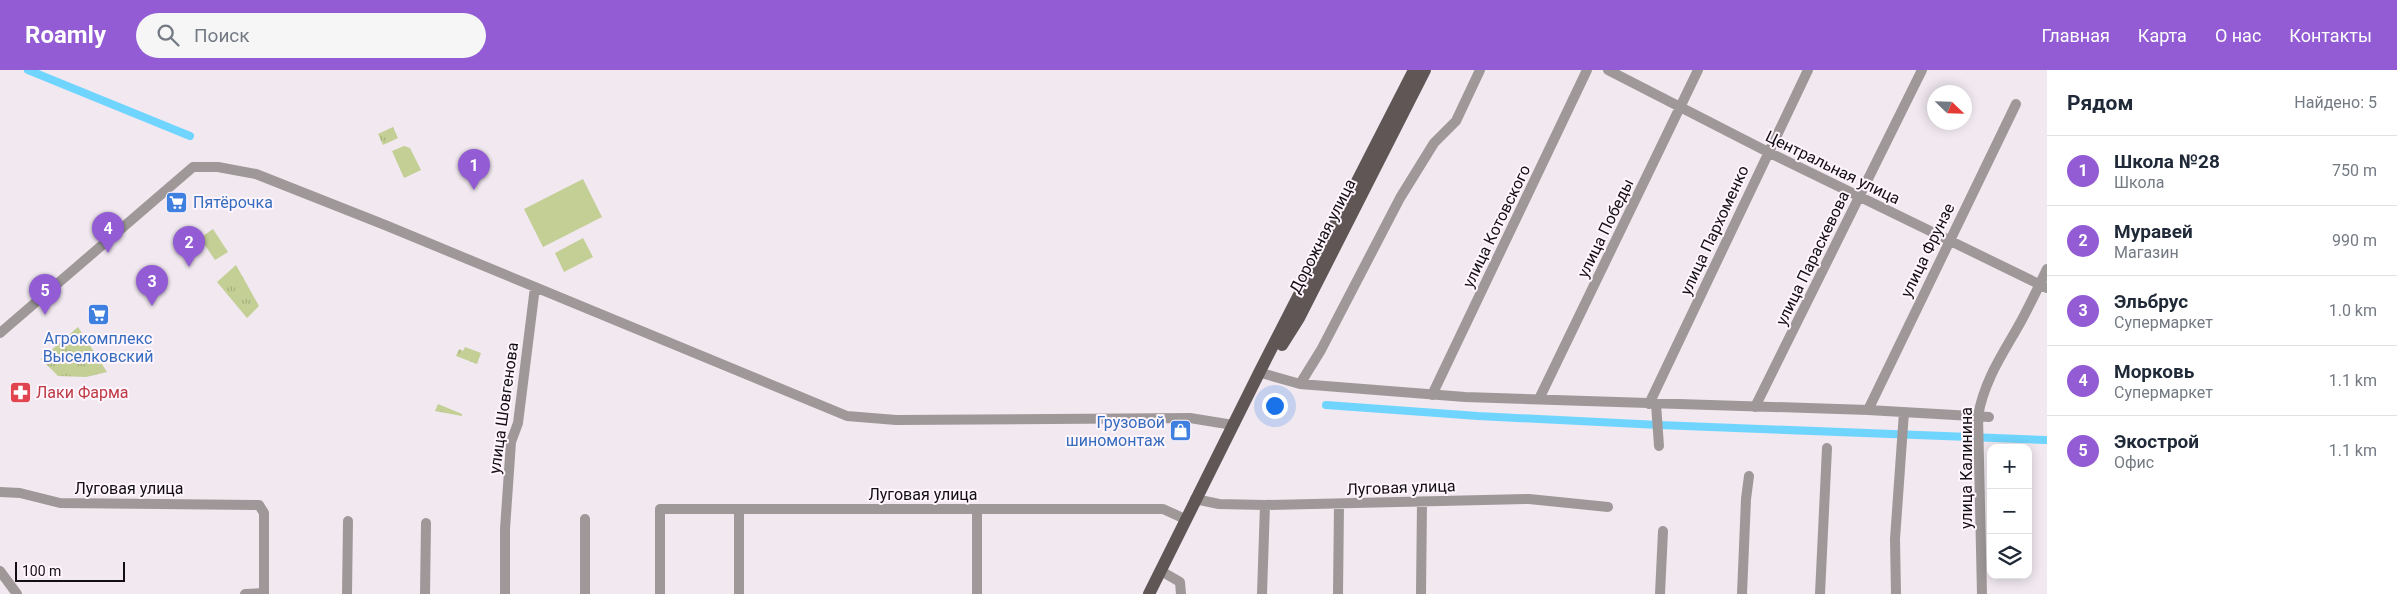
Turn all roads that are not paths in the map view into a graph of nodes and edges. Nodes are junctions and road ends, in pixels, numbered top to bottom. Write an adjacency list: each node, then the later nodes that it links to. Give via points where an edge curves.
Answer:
1 (1414, 70): 25 (main road, Дорожная улица)
2 (1425, 70): 18 (main road, Дорожная улица, via 1299,318)
3 (1480, 70): 19 (street, via 1456,121 1434,143 1400,198)
4 (1587, 70): 20 (street, улица Котовского)
5 (1608, 70): 10 (street, Центральная улица)
6 (1698, 70): 10 (street, улица Победы)
7 (1808, 70): 11 (street, улица Пархоменко)
8 (1922, 70): 12 (street, улица Параскевова)
9 (2016, 104): 13 (street, улица Фрунзе)
10 (1680, 106): 11 (street, Центральная улица); 21 (street, улица Победы)
11 (1768, 152): 12 (street, Центральная улица); 22 (street, улица Пархоменко)
12 (1859, 196): 13 (street, Центральная улица); 23 (street, улица Параскевова)
13 (1948, 241): 15 (street, Центральная улица); 24 (street, улица Фрунзе)
14 (2047, 269): 15 (street, улица Калинина)
15 (2043, 286): 27 (street, улица Калинина, via 1992,370 1980,402)
16 (535, 287): 17 (street, via 256,174 218,167 193,167); 28 (street, via 847,416 889,420 1190,418); 52 (street, улица Шовгенова, via 518,423 511,442 505,529)
17 (0, 333)
18 (1265, 374): 19 (street); 25 (main road, Дорожная улица)
19 (1300, 384): 20 (street)
20 (1432, 395): 21 (street)
21 (1539, 399): 22 (street)
22 (1652, 404): 23 (street); 29 (street, улица Пархоменко)
23 (1755, 407): 24 (street)
24 (1868, 410): 26 (street)
25 (1239, 412): 28 (main road, Дорожная улица)
26 (1904, 412): 27 (street); 65 (street, via 1895,539)
27 (1983, 416): 66 (street, улица Калинина)
28 (1232, 425): 33 (main road, Дорожная улица)
29 (1659, 446)
30 (1827, 448): 64 (street)
31 (1749, 476): 63 (street)
32 (0, 492): 49 (street, Луговая улица, via 20,493 60,503 259,505 264,513)
33 (1195, 499): 35 (street, Луговая улица, via 1219,504); 40 (main road, Дорожная улица)
34 (1422, 502): 36 (street, Луговая улица); 37 (street, Луговая улица, via 1529,499); 61 (street)
35 (1265, 505): 36 (street, Луговая улица); 59 (street)
36 (1339, 505): 60 (street)
37 (1608, 507)
38 (977, 509): 39 (street, Луговая улица); 40 (street, Луговая улица, via 1163,509); 56 (street)
39 (739, 510): 54 (street, Луговая улица, via 660,509); 55 (street)
40 (1185, 519): 46 (main road, Дорожная улица)
41 (585, 520): 53 (street)
42 (348, 521): 50 (street)
43 (426, 523): 51 (street)
44 (1663, 531): 62 (street)
45 (0, 571): 47 (street)
46 (1161, 571): 57 (main road, Дорожная улица); 58 (street, via 1180,582)
47 (17, 594)
48 (245, 594): 49 (street)
49 (264, 594)
50 (347, 594)
51 (425, 594)
52 (505, 594)
53 (585, 594)
54 (660, 594)
55 (739, 594)
56 (977, 594)
57 (1149, 594)
58 (1181, 594)
59 (1262, 594)
60 (1338, 594)
61 (1421, 594)
62 (1660, 594)
63 (1742, 594)
64 (1820, 594)
65 (1896, 594)
66 (1982, 594)

